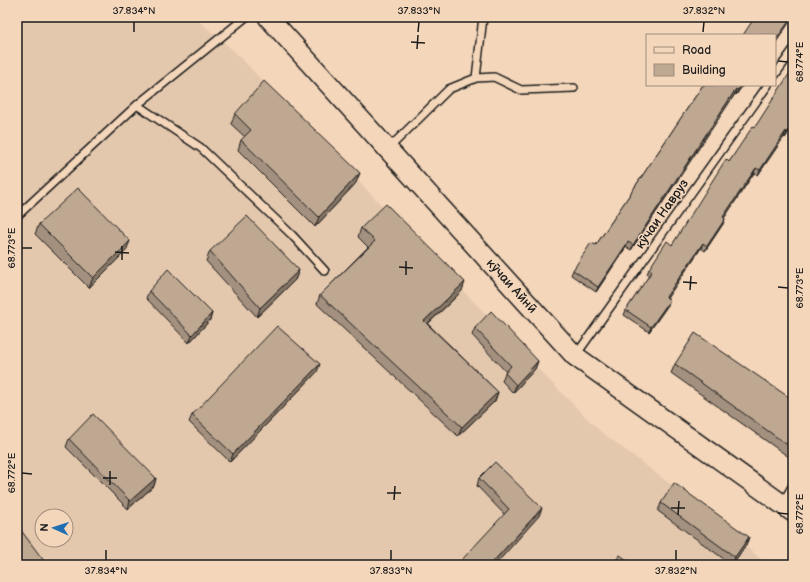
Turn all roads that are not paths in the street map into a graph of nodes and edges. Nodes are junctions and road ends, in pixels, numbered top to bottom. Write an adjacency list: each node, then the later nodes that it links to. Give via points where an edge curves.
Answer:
1 (246, 17): 9 (lane)
2 (268, 17): 10 (main road, кӯчаи Айнӣ)
3 (483, 17): 6 (lane)
4 (793, 50): 5 (lane)
5 (776, 74)
6 (476, 78): 8 (lane, via 494,77 521,90); 10 (lane, via 449,89)
7 (767, 86): 13 (lane, кӯчаи Навруз)
8 (574, 88)
9 (136, 105): 11 (lane); 12 (lane, via 201,148)
10 (387, 149): 13 (main road, кӯчаи Айнӣ)
11 (17, 216)
12 (325, 271)
13 (575, 356): 15 (main road, кӯчаи Айнӣ)
14 (793, 485): 15 (lane)
15 (787, 508)

